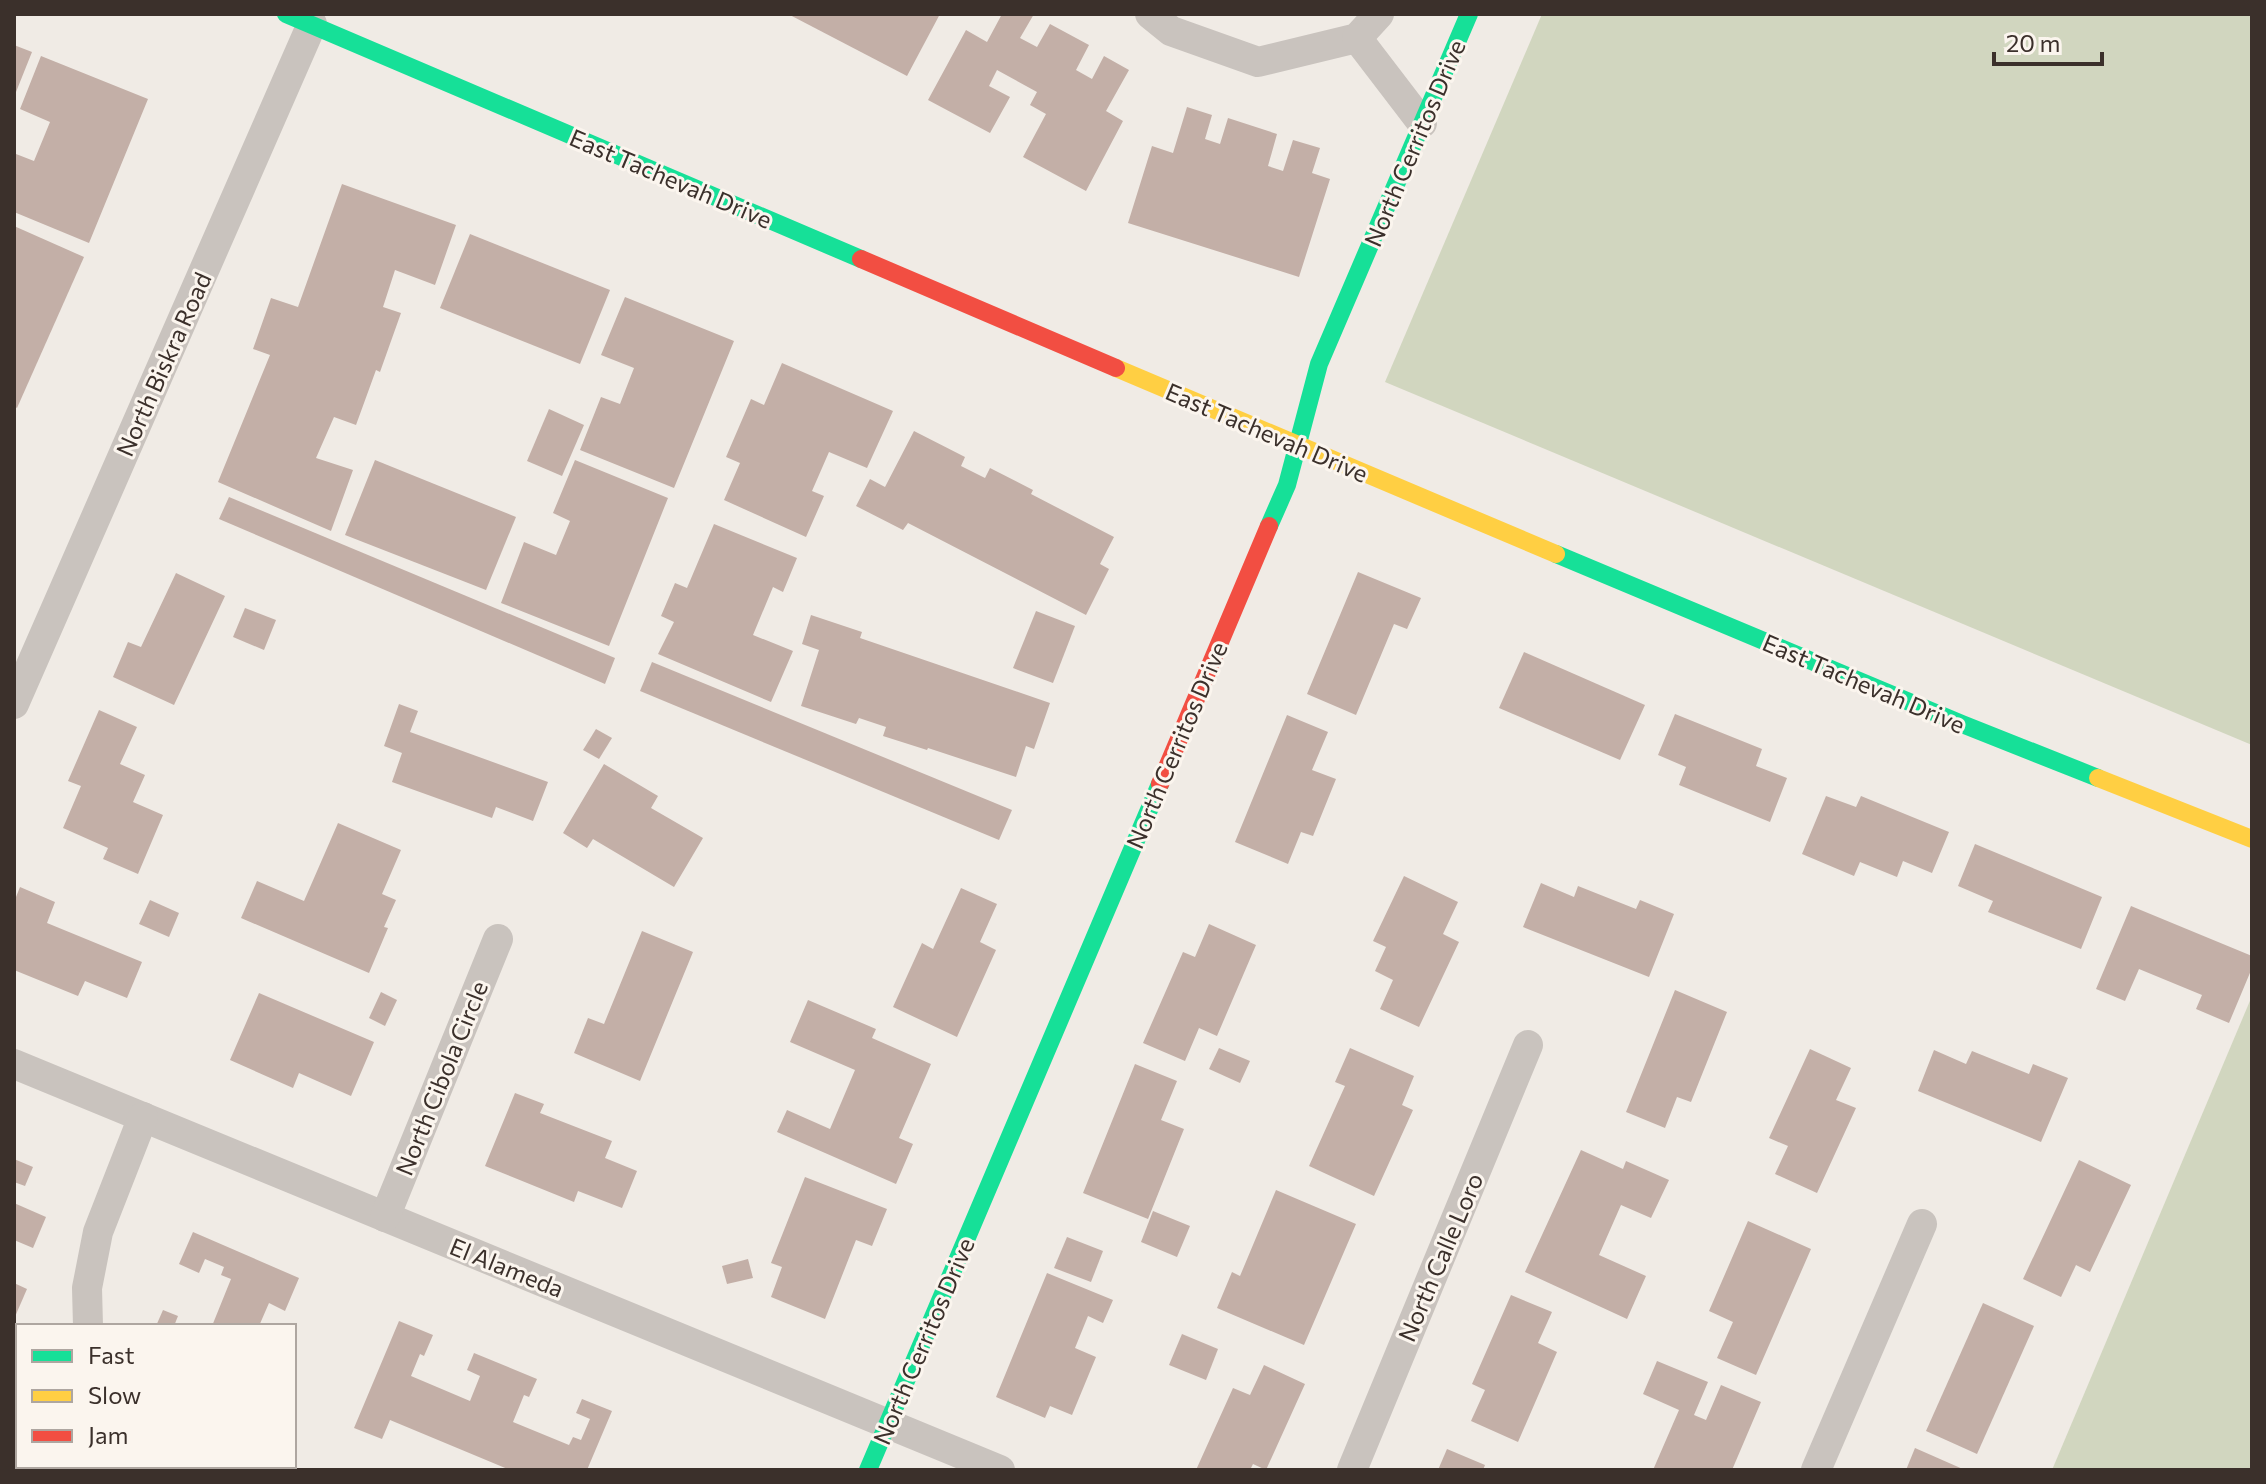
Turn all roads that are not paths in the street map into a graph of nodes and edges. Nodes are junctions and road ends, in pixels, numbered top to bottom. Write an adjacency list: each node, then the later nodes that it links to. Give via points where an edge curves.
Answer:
1 (1150, 14): 5 (street, via 1171,31 1258,62)
2 (1379, 14): 5 (street)
3 (1469, 14): 6 (street, North Cerritos Drive)
4 (299, 19): 7 (street, East Tachevah Drive); 8 (street, North Biskra Road)
5 (1357, 38): 6 (street)
6 (1422, 123): 7 (street, North Cerritos Drive, via 1319,364)
7 (1297, 445): 9 (street, East Tachevah Drive, via 1962,724); 17 (street, North Cerritos Drive, via 1281,499)
8 (14, 704)
9 (2252, 839)
10 (498, 939): 14 (street, North Cibola Circle)
11 (1528, 1045): 20 (street, North Calle Loro)
12 (14, 1064): 13 (street, El Alameda)
13 (143, 1117): 14 (street, El Alameda); 16 (street, via 98,1232 87,1288)
14 (385, 1217): 17 (street, El Alameda)
15 (1922, 1224): 21 (street)
16 (88, 1324)
17 (887, 1425): 18 (street, North Cerritos Drive); 19 (street, El Alameda)
18 (868, 1470)
19 (1000, 1470)
20 (1352, 1470)
21 (1816, 1470)

